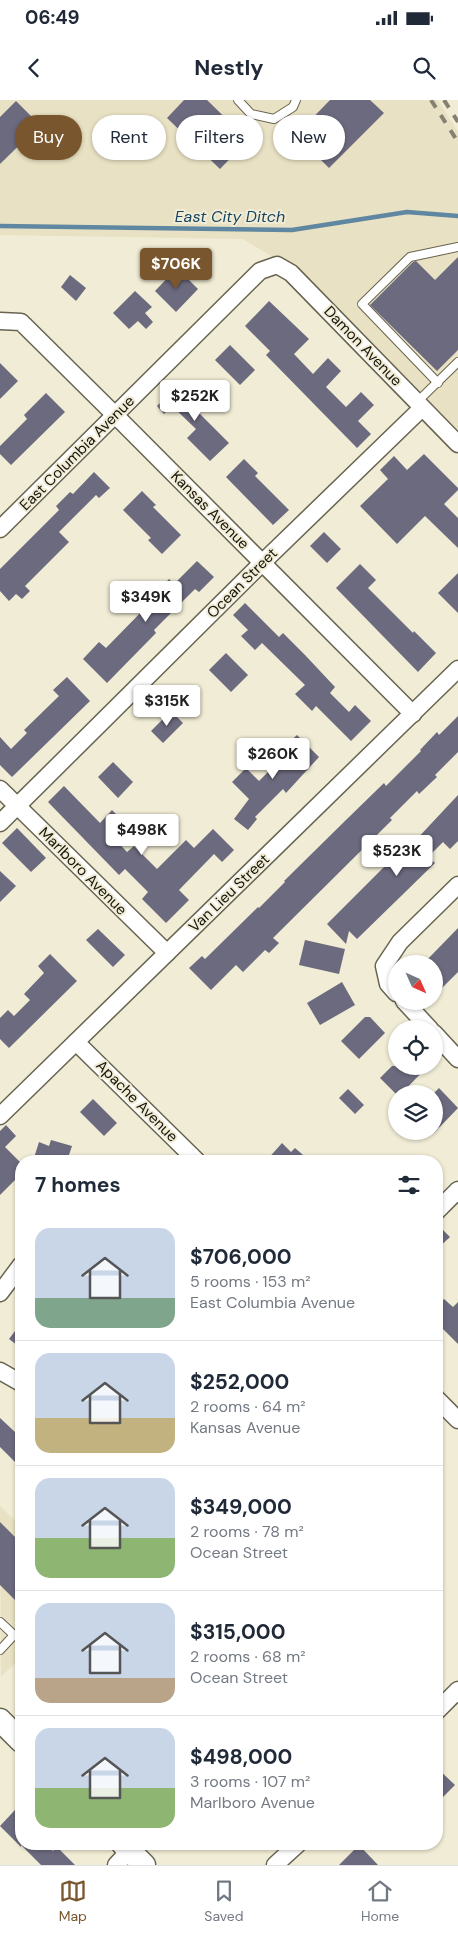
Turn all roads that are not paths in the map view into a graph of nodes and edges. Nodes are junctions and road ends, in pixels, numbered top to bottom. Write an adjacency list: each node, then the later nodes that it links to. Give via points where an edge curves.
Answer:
1 (238, 100): 2 (lane, via 251,114 274,119 292,107)
2 (296, 100)
3 (458, 247): 7 (lane, via 410,257 362,304)
4 (260, 271): 8 (street, Damon Avenue, via 277,265 291,272); 9 (street, East Columbia Avenue)
5 (0, 321): 9 (street, Kansas Avenue, via 20,322)
6 (458, 362): 7 (lane)
7 (438, 383): 8 (lane)
8 (419, 405): 10 (street, Damon Avenue); 12 (street, Ocean Street)
9 (115, 415): 11 (street, East Columbia Avenue); 12 (street, Kansas Avenue)
10 (458, 444)
11 (0, 529)
12 (262, 563): 14 (street, Kansas Avenue); 16 (street, Ocean Street)
13 (458, 669): 14 (street, Van Lieu Street)
14 (413, 714): 19 (street, Van Lieu Street)
15 (0, 789): 16 (street, Marlboro Avenue)
16 (17, 806): 17 (street, Ocean Street); 19 (street, Marlboro Avenue)
17 (0, 823)
18 (458, 885): 20 (street, via 400,942)
19 (167, 953): 25 (street, Van Lieu Street)
20 (391, 955)
21 (388, 960): 22 (street, via 384,966)
22 (388, 984)
23 (412, 1010): 24 (street)
24 (422, 1020)
25 (76, 1042): 28 (street, Van Lieu Street); 29 (street, Apache Avenue)
26 (443, 1043): 27 (street)
27 (458, 1059)
28 (0, 1116)
29 (191, 1155)
30 (458, 1190): 31 (street)
31 (443, 1205)
32 (15, 1273): 33 (street)
33 (0, 1293)
34 (0, 1371): 35 (street)
35 (15, 1380)
36 (443, 1405): 37 (street)
37 (458, 1420)
38 (0, 1622): 39 (lane, via 14,1635)
39 (0, 1650)
40 (458, 1690): 41 (street)
41 (443, 1705)
42 (0, 1720): 43 (main road)
43 (15, 1735)
44 (291, 1850): 45 (street)
45 (275, 1865)

